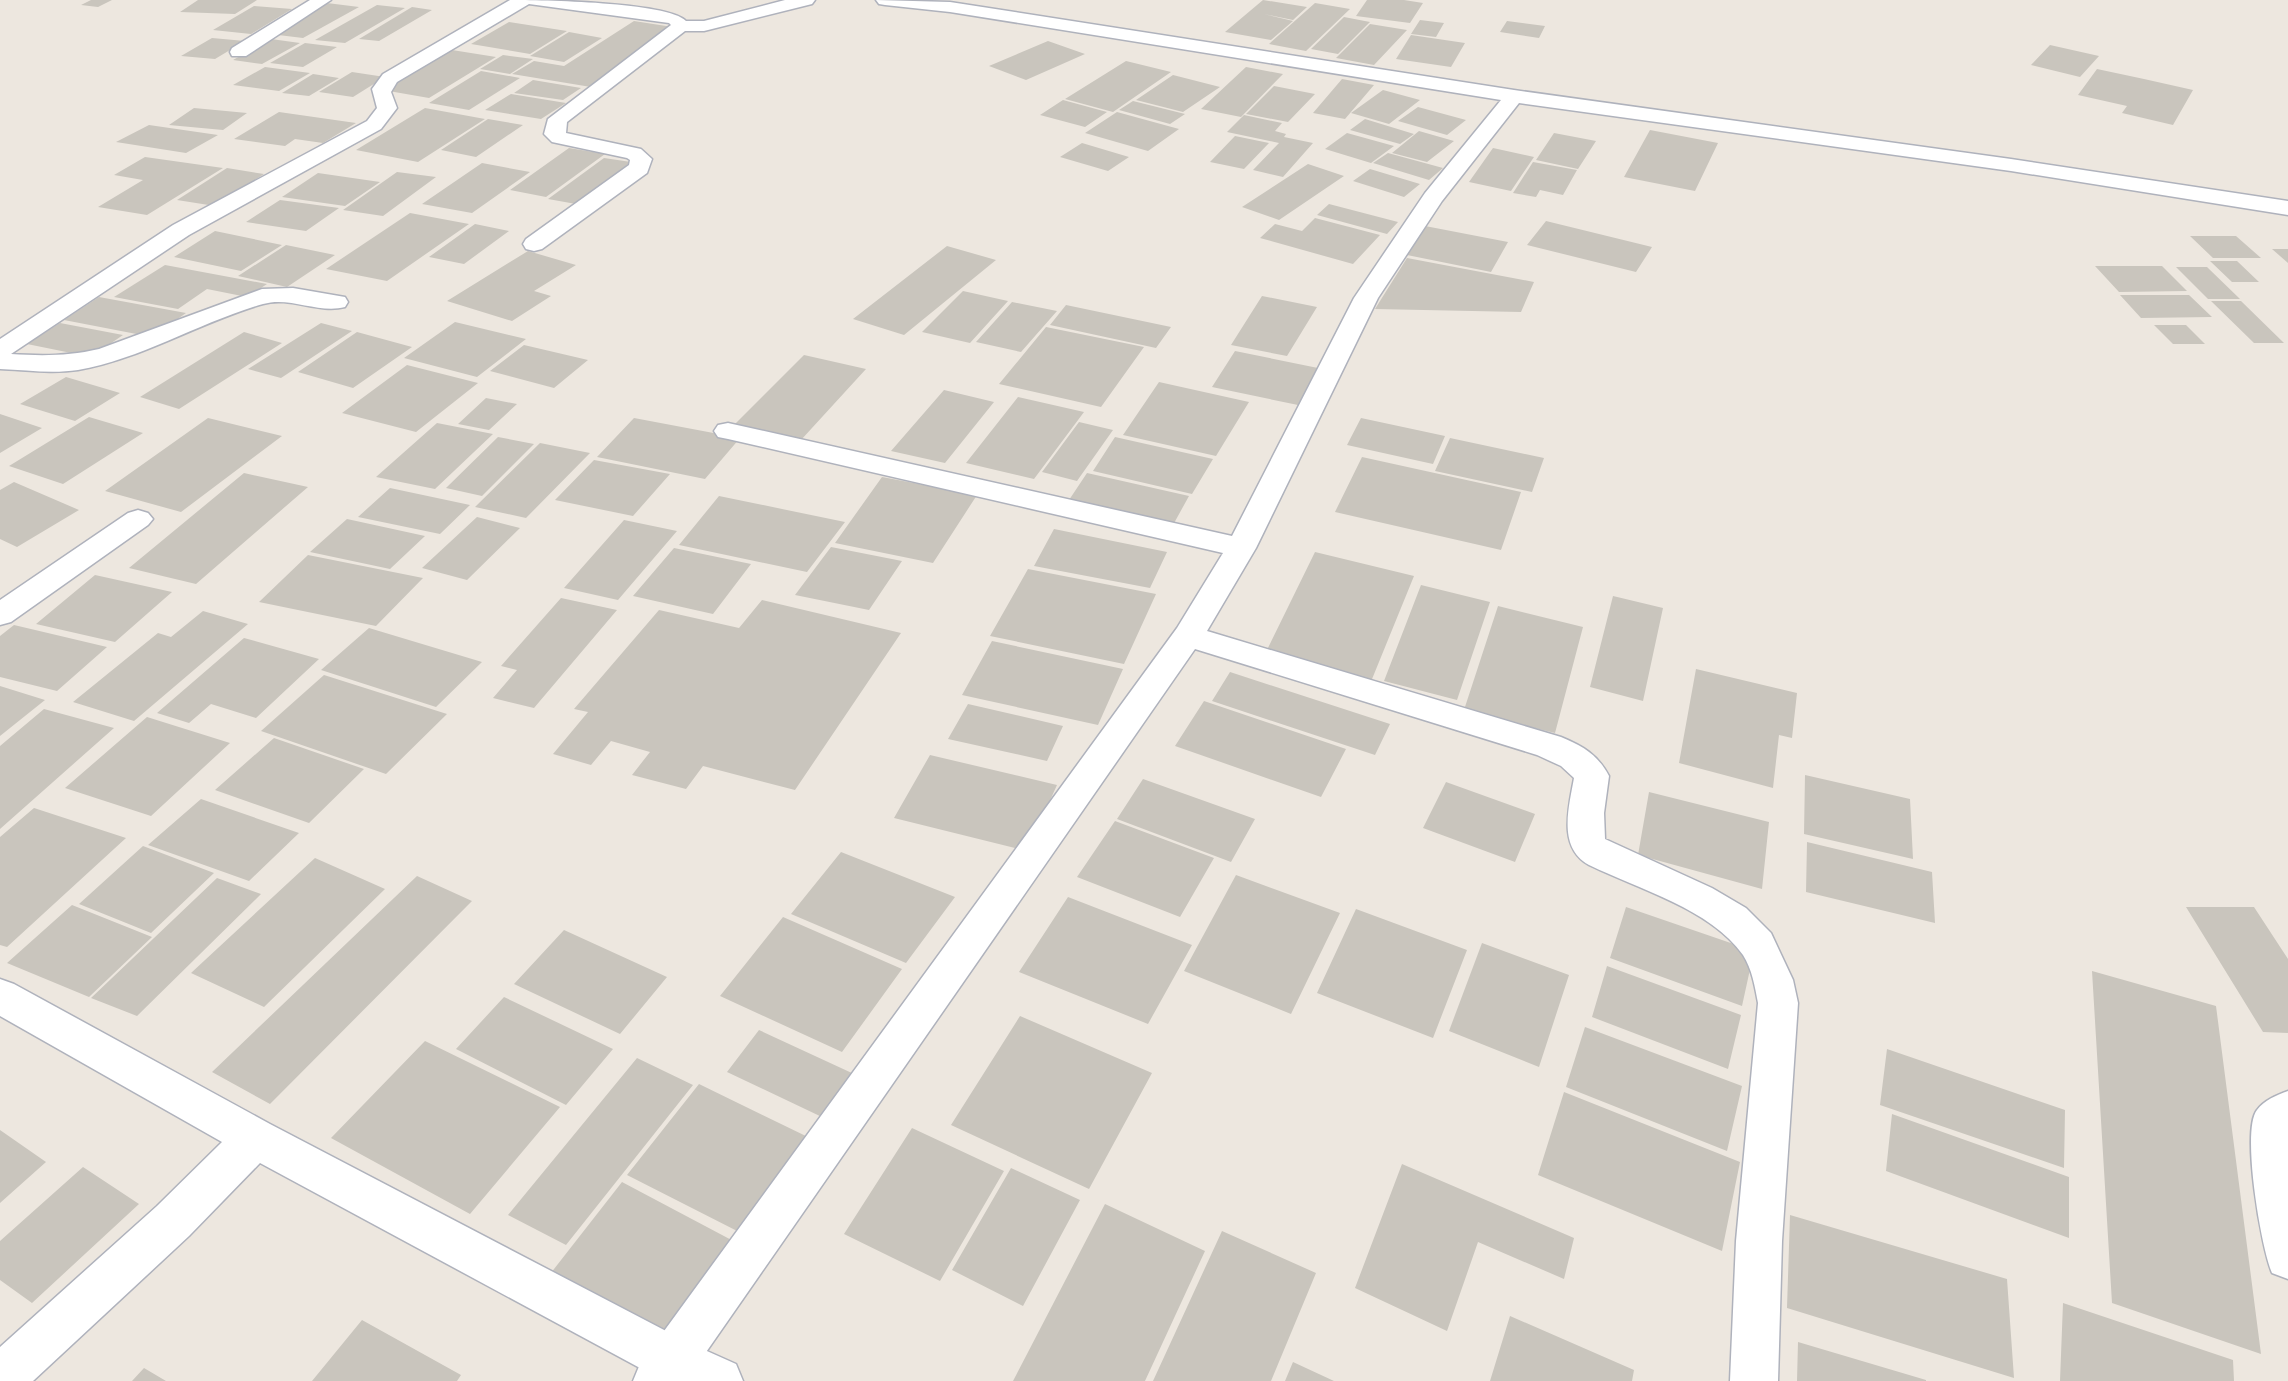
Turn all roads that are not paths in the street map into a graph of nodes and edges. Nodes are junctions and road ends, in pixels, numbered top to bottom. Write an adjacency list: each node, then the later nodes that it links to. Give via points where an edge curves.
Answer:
1 (322, 0): 7 (street)
2 (523, 0): 12 (street, via 390,78 382,86 381,96 387,108 374,125 181,230)
3 (535, 0): 6 (street, via 661,16 675,19)
4 (806, 0): 6 (street, via 704,26)
5 (885, 0): 8 (street)
6 (681, 26): 10 (street, via 558,119 554,134 559,138 634,153 641,159 639,168)
7 (239, 52)
8 (1514, 96): 9 (street); 16 (street, via 1433,198 1366,298)
9 (2288, 208)
10 (534, 244)
11 (336, 302): 13 (street, via 292,295 262,296 98,357 45,364)
12 (0, 350)
13 (0, 361)
14 (728, 431): 16 (street)
15 (138, 519): 17 (street)
16 (1241, 548): 18 (street)
17 (0, 615)
18 (1188, 636): 23 (street); 26 (street, via 1569,754 1584,764 1592,776 1586,838 1590,846 1718,907 1737,920 1752,938 1767,961 1778,1003 1759,1241)
19 (0, 996): 21 (street)
20 (2288, 1110): 22 (street, via 2272,1123 2279,1210)
21 (255, 1138): 23 (street); 24 (street, via 173,1221)
22 (2288, 1257)
23 (664, 1371): 25 (street)
24 (0, 1379)
25 (719, 1381)
26 (1754, 1381)

